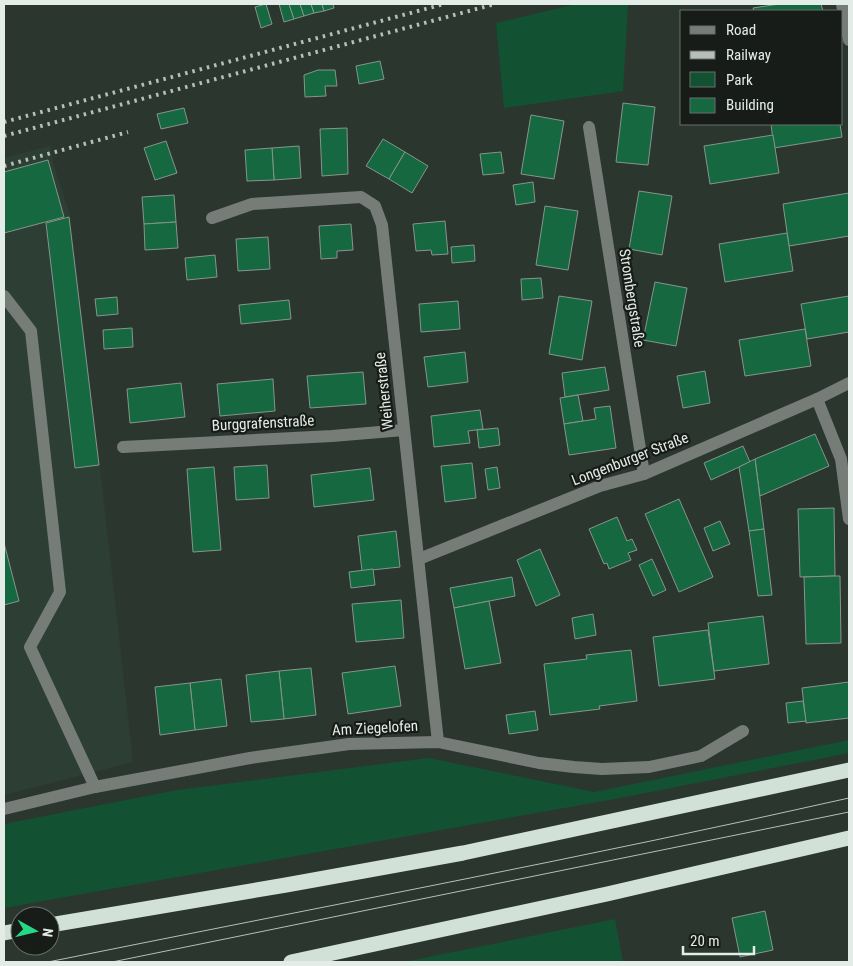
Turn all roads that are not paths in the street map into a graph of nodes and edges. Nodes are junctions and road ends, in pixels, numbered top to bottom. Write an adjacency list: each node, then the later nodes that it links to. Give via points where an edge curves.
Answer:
1 (842, 4): 2 (street)
2 (849, 40)
3 (589, 127): 10 (street, Strombergstraße)
4 (212, 218): 8 (street, Weiherstraße, via 252,204 361,198 375,206 382,225)
5 (4, 296): 16 (street, via 31,331 60,592 30,647)
6 (849, 383): 7 (street, Longenburger Straße)
7 (817, 399): 10 (street, Longenburger Straße); 11 (street, via 841,459)
8 (404, 430): 9 (street, Burggrafenstraße); 12 (street, Weiherstraße)
9 (123, 447)
10 (644, 474): 12 (street, Longenburger Straße, via 600,486)
11 (849, 519)
12 (419, 559): 14 (street, Weiherstraße)
13 (743, 731): 14 (street, Am Ziegelofen, via 701,756 649,767 602,769 539,763)
14 (438, 742): 16 (street, Am Ziegelofen, via 349,744 250,758)
15 (849, 770): 19 (highway, via 463,853)
16 (95, 787): 17 (street, Am Ziegelofen)
17 (4, 809)
18 (849, 838): 20 (highway)
19 (60, 923)
20 (291, 962)

